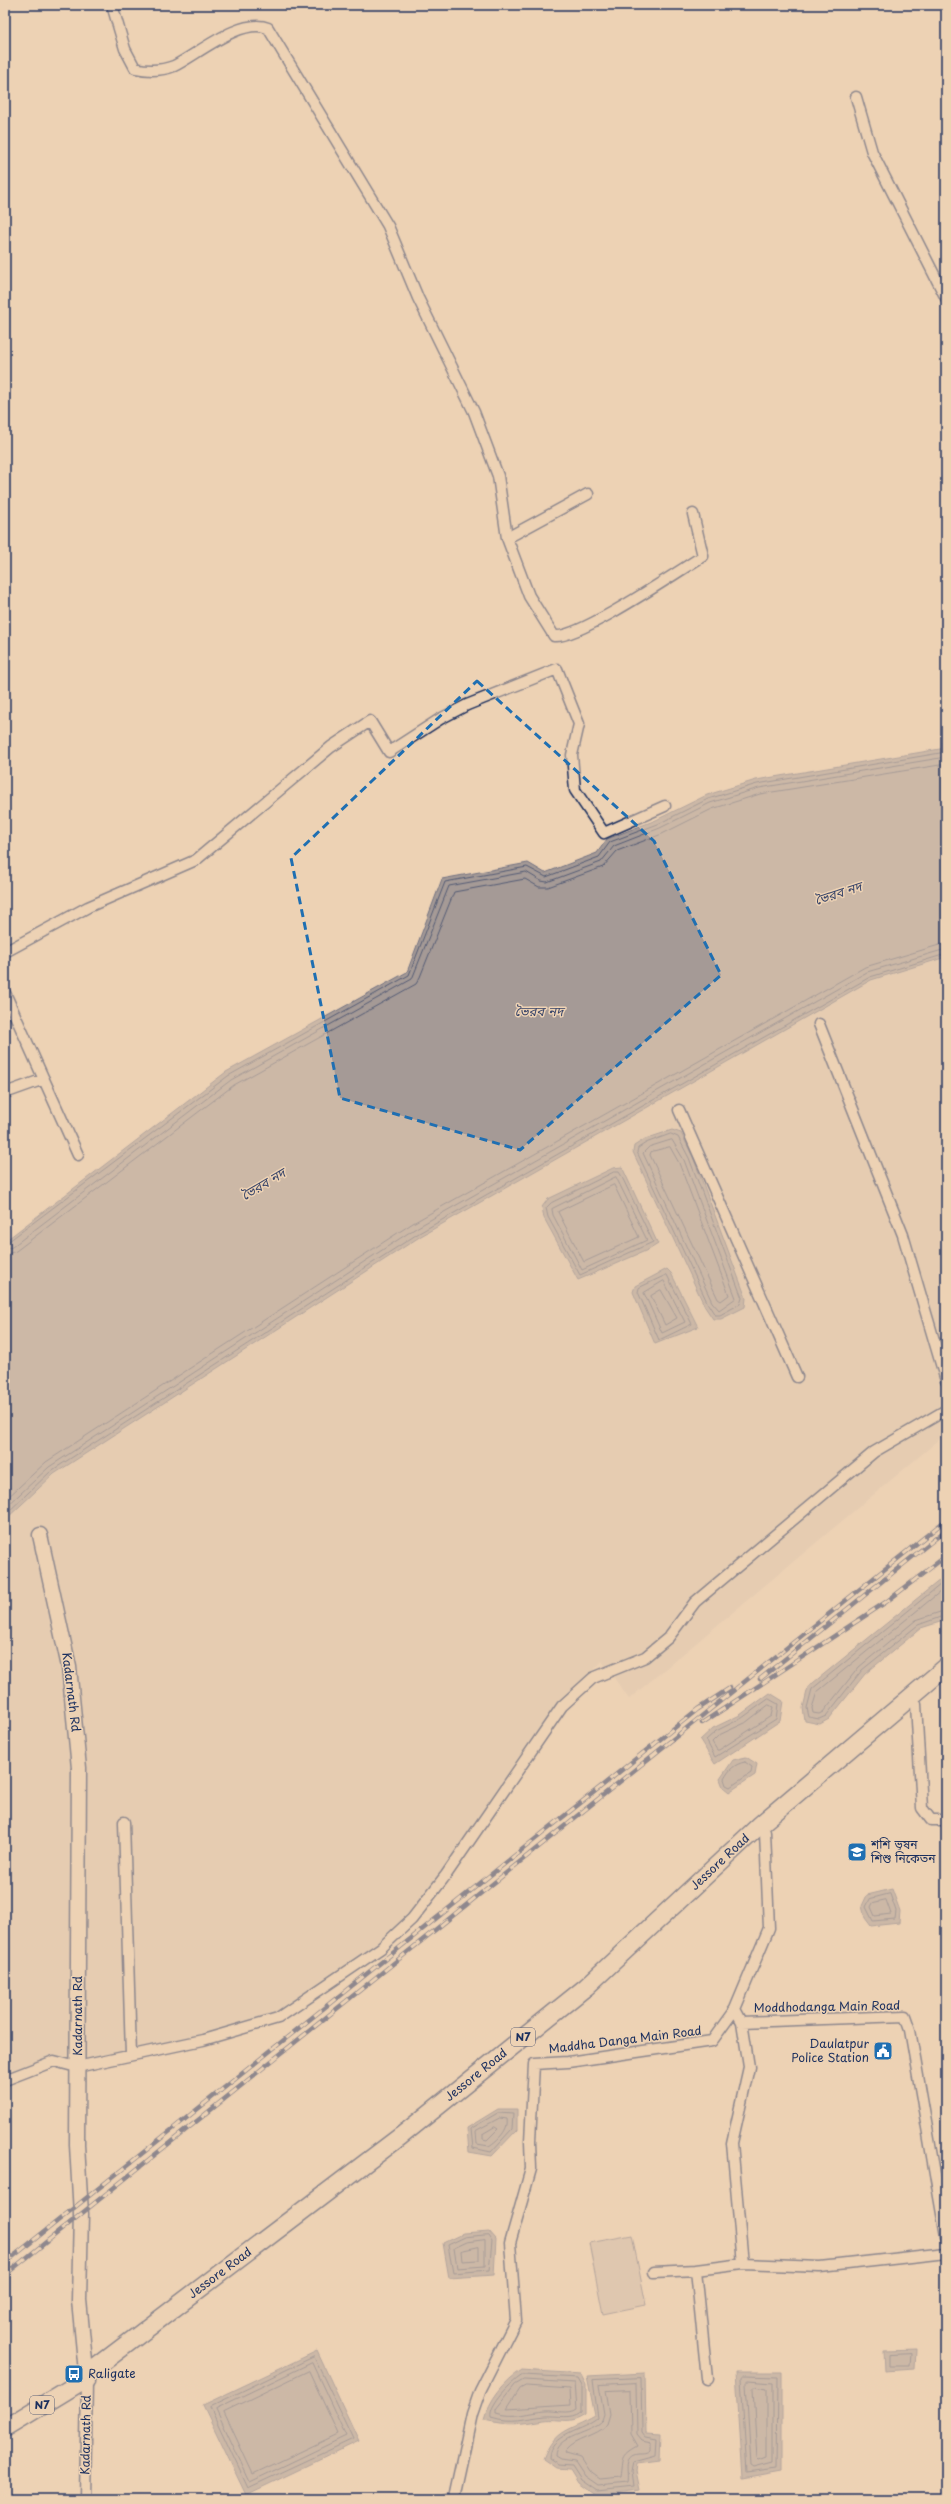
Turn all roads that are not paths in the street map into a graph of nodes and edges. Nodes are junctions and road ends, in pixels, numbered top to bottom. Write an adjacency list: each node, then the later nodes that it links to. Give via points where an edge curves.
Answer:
1 (112, 5): 6 (street, via 125,49 135,68 145,70 154,71 173,66 212,43 253,25 268,28 388,226 418,298 474,412 498,476)
2 (856, 97): 3 (street, via 872,152)
3 (946, 298)
4 (588, 494): 6 (street)
5 (693, 514): 6 (street, via 703,556 623,607 575,632 556,637 529,596)
6 (507, 538)
7 (665, 806): 8 (street, via 604,832 576,790 572,755 579,724 558,669 467,705 389,752 370,721 331,747 196,860 88,907)
8 (5, 952)
9 (5, 995): 11 (street)
10 (819, 1024): 16 (street, via 903,1235)
11 (44, 1079): 12 (street); 14 (street)
12 (5, 1093)
13 (679, 1110): 15 (street)
14 (78, 1155)
15 (797, 1377)
16 (946, 1381)
17 (946, 1410): 27 (street, via 874,1452 695,1602 668,1638 645,1657 593,1678 567,1702 446,1875 412,1919 381,1948 278,2018 203,2040)
18 (40, 1535): 28 (main road, Kadarnath Rd, via 69,1667 79,1768)
19 (946, 1667): 36 (highway, Jessore Road / N7, via 761,1824 586,1987 394,2140)
20 (946, 1679): 21 (highway, Jessore Road / N7)
21 (916, 1704): 22 (street, via 922,1808 931,1820); 24 (highway, Jessore Road / N7)
22 (946, 1820)
23 (124, 1822): 27 (street)
24 (765, 1832): 25 (street, Maddha Danga Main Road, via 769,1928); 36 (highway, Jessore Road / N7, via 587,1998 423,2129 129,2355)
25 (735, 2009): 26 (street); 38 (street, Maddha Danga Main Road, via 712,2041 568,2062 534,2064 531,2169 510,2243 516,2320 480,2390 472,2414)
26 (742, 2022): 30 (street, Moddhodanga Main Road, via 905,2016 910,2030); 32 (street, via 749,2067 732,2144)
27 (131, 2055): 28 (street)
28 (77, 2068): 29 (street, via 54,2061); 36 (main road, Kadarnath Rd, via 77,2145 81,2214 79,2300)
29 (5, 2080)
30 (946, 2237)
31 (946, 2253): 32 (street, via 820,2267)
32 (743, 2264): 33 (street)
33 (696, 2270): 34 (street); 35 (street)
34 (654, 2272)
35 (707, 2379)
36 (84, 2380): 37 (highway, Jessore Road / N7); 39 (street, Kadarnath Rd)
37 (5, 2428)
38 (455, 2498)
39 (85, 2499)

